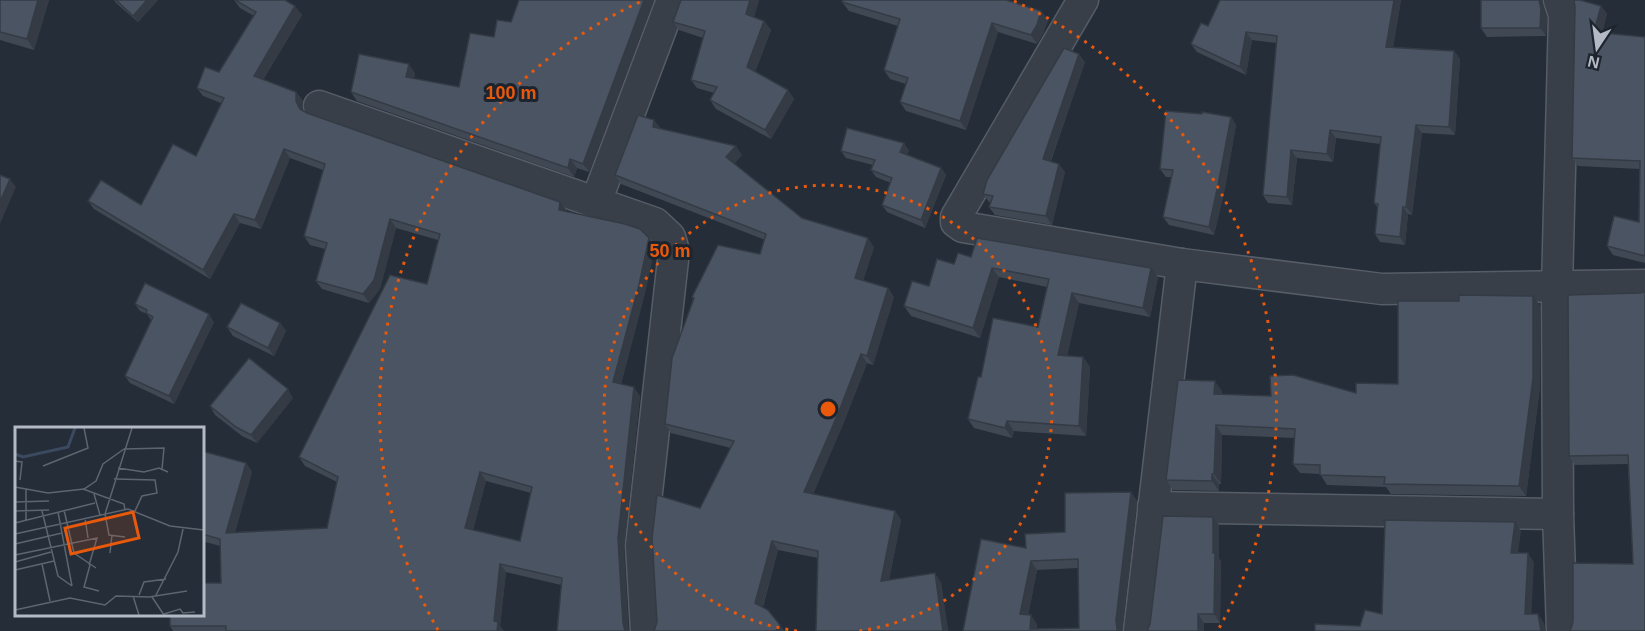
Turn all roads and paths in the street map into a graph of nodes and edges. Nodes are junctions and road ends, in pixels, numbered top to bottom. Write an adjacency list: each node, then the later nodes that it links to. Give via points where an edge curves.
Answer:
1 (672, 0): 5 (street)
2 (1083, 0): 6 (street, via 956,222 963,227)
3 (1559, 0): 8 (street, via 1564,15)
4 (319, 106): 5 (street)
5 (596, 202): 11 (street, via 655,223 670,237 674,251 641,546)
6 (1182, 264): 8 (street, via 1382,289); 9 (street)
7 (1645, 285): 8 (street)
8 (1557, 287): 10 (street)
9 (1153, 507): 10 (street); 12 (street)
10 (1558, 514): 13 (street)
11 (646, 631)
12 (1139, 631)
13 (1562, 631)

